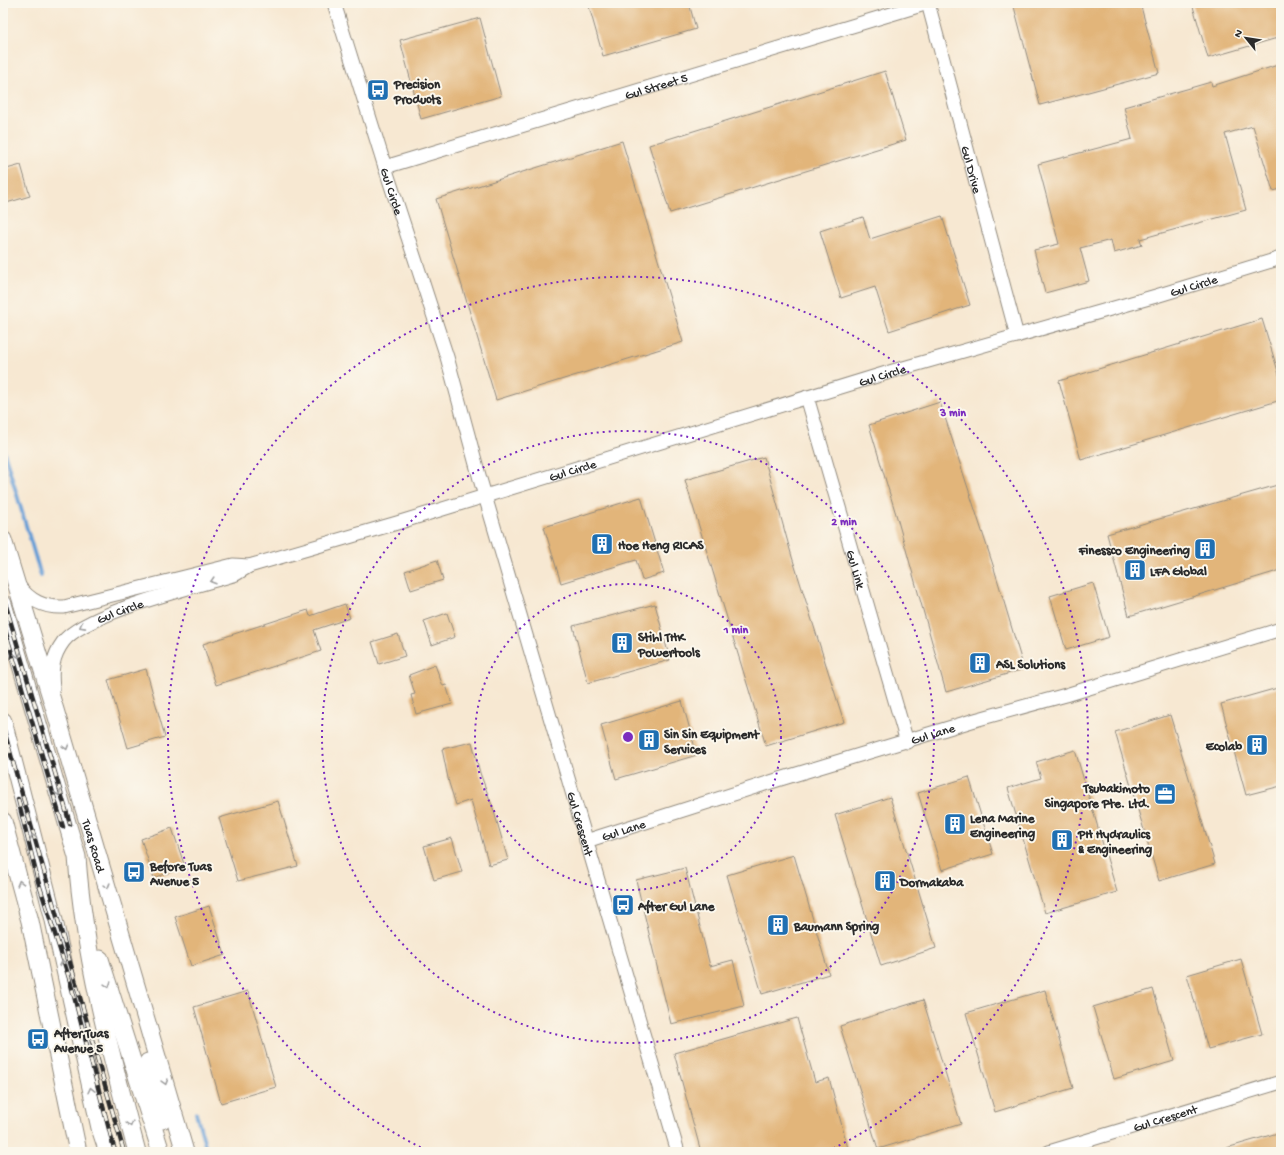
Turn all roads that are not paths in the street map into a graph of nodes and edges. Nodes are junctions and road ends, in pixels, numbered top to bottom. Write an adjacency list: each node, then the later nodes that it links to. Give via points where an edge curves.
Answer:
1 (334, 3): 3 (street, Gul Circle)
2 (928, 3): 3 (street, Gul Street 5); 5 (street, Gul Drive)
3 (385, 167): 7 (street, Gul Circle, via 447,358)
4 (1281, 258): 5 (street, Gul Circle)
5 (1017, 336): 6 (street, Gul Circle)
6 (807, 397): 7 (street, Gul Circle); 15 (street, Gul Link)
7 (484, 495): 9 (street, Gul Circle); 17 (street, Gul Crescent)
8 (3, 540): 10 (main road, Tuas Road)
9 (249, 566): 10 (street, Gul Circle, via 233,565 64,608 37,603 24,594); 13 (street, Gul Circle, one-way to 13, via 236,574 152,600 78,628 63,641 52,662)
10 (15, 580): 13 (main road, Tuas Road)
11 (3, 604): 18 (main road, Tuas Road, one-way to 18, via 76,856)
12 (1281, 628): 15 (street, Gul Lane)
13 (55, 710): 19 (main road, Tuas Road, one-way to 19)
14 (3, 721): 21 (main road, one-way to 14, via 53,916)
15 (907, 742): 17 (street, Gul Lane, via 692,806)
16 (3, 821): 22 (main road, one-way to 16, via 30,921)
17 (586, 841): 29 (street, Gul Crescent)
18 (79, 894): 25 (main road, Tuas Road, one-way to 25, via 94,977); 26 (main road, Tuas Road, one-way to 26)
19 (122, 937): 27 (main road, via 128,982); 28 (main road, Tuas Road, one-way to 28)
20 (1281, 1082): 30 (street, Gul Crescent)
21 (100, 1128): 23 (street); 24 (main road)
22 (78, 1152)
23 (101, 1152)
24 (108, 1152)
25 (137, 1152)
26 (161, 1152)
27 (167, 1152)
28 (185, 1152)
29 (678, 1152)
30 (1049, 1152)

